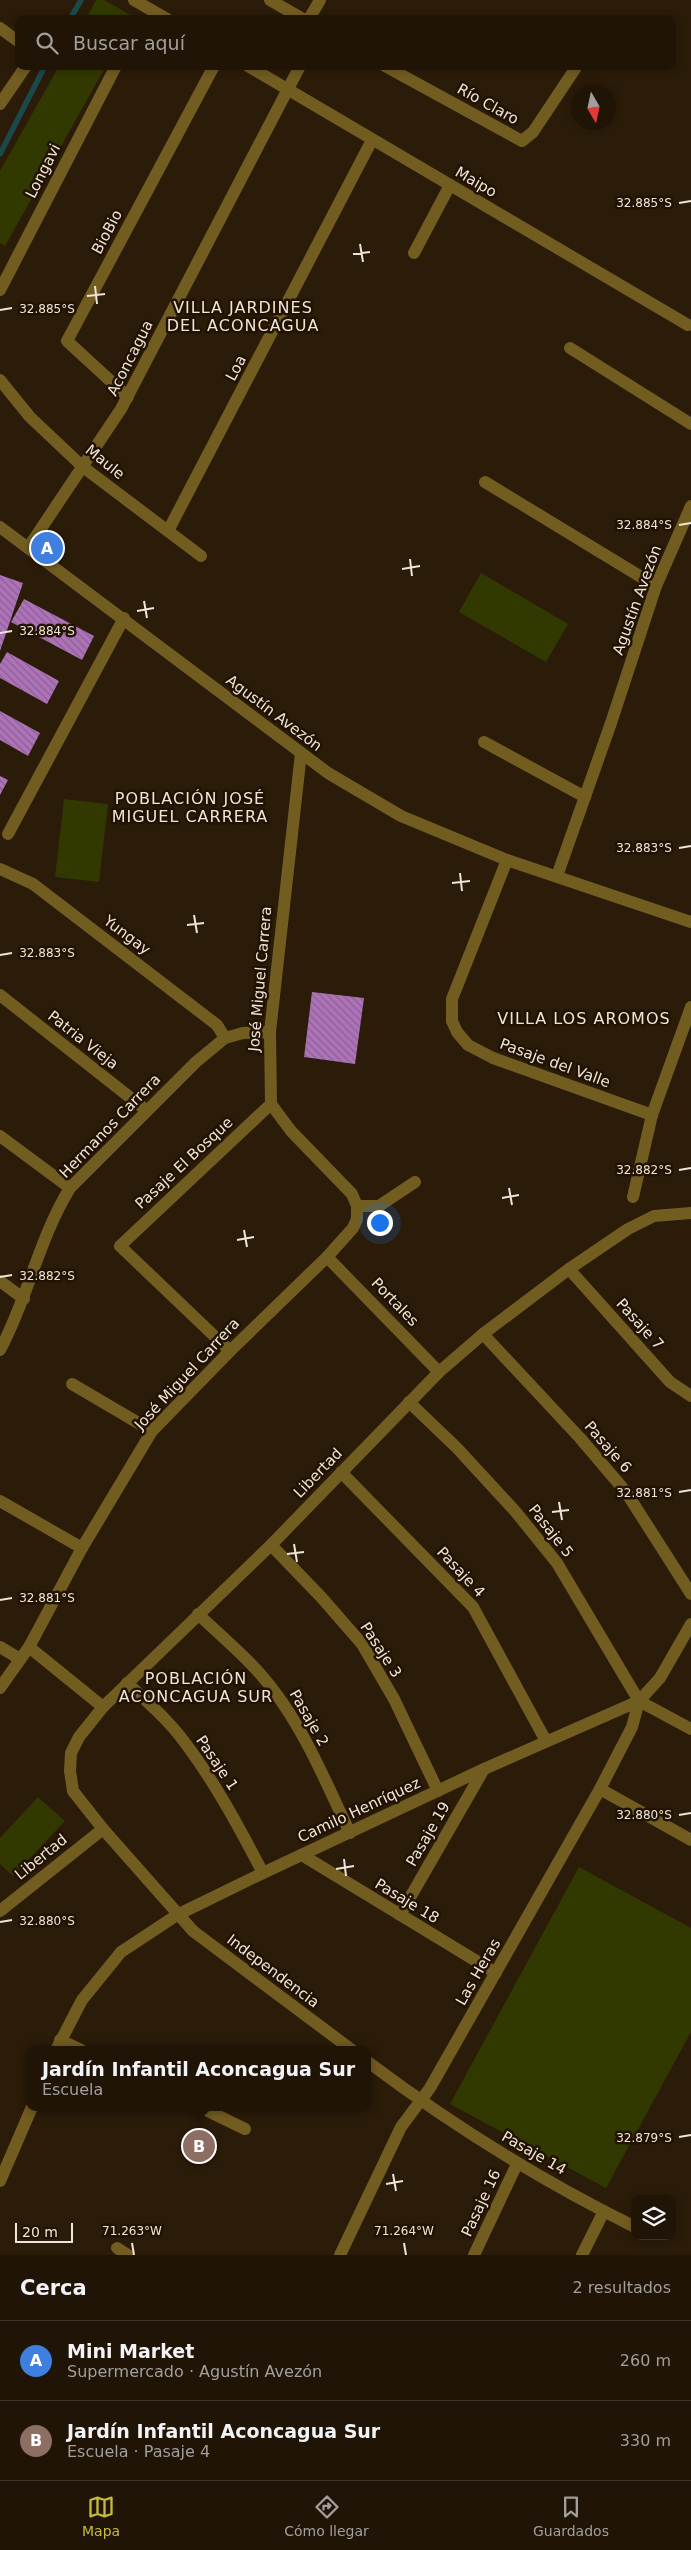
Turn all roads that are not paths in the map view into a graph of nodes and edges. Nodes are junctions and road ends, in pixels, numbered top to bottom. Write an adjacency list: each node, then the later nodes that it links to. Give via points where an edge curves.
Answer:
1 (134, 0): 4 (street)
2 (270, 0): 5 (street)
3 (320, 0): 6 (street)
4 (143, 13)
5 (296, 15)
6 (311, 15)
7 (0, 28): 8 (street)
8 (15, 39)
9 (23, 70): 17 (street)
10 (114, 70): 21 (street, Longavi)
11 (212, 70): 25 (street, BioBio, via 67,341)
12 (254, 70): 16 (street, Maipo)
13 (298, 70): 16 (street, Aconcagua)
14 (392, 70): 15 (street, Río Claro, via 522,141 533,132)
15 (574, 70)
16 (287, 90): 18 (street, Maipo); 25 (street, Aconcagua)
17 (0, 104)
18 (372, 140): 19 (street, Maipo); 31 (street, Loa)
19 (450, 186): 20 (street); 22 (street, Maipo)
20 (414, 253)
21 (0, 290)
22 (688, 325)
23 (570, 348): 26 (street)
24 (0, 380): 27 (street, Maule, via 30,417)
25 (128, 397): 27 (street, Aconcagua)
26 (691, 424)
27 (83, 467): 31 (street, Maule); 32 (street, Aconcagua)
28 (484, 482): 34 (street)
29 (691, 506): 34 (street, Agustín Avezón)
30 (0, 527): 32 (street, Agustín Avezón)
31 (168, 531): 33 (street, Maule)
32 (28, 548): 35 (street, Agustín Avezón)
33 (201, 556)
34 (656, 586): 38 (street, Agustín Avezón)
35 (124, 618): 37 (street, Agustín Avezón); 39 (street)
36 (484, 742): 38 (street)
37 (301, 753): 40 (street, Agustín Avezón, via 328,773 401,816); 46 (street, José Miguel Carrera)
38 (585, 797): 42 (street, Agustín Avezón)
39 (8, 834)
40 (507, 860): 42 (street, Agustín Avezón); 50 (street, Pasaje del Valle, via 452,999 452,1021 457,1032 468,1045 493,1058)
41 (0, 868): 47 (street, Yungay, via 33,884 217,1024)
42 (557, 876): 43 (street, Agustín Avezón)
43 (691, 922)
44 (0, 995): 49 (street, Patria Vieja)
45 (691, 1006): 50 (street)
46 (270, 1032): 47 (street, Hermanos Carrera, via 243,1033); 48 (street, José Miguel Carrera)
47 (225, 1038): 49 (street, Hermanos Carrera)
48 (271, 1104): 55 (street, via 291,1131 352,1194); 64 (street, Pasaje El Bosque, via 120,1246)
49 (146, 1110): 53 (street, Hermanos Carrera)
50 (652, 1115): 54 (street)
51 (0, 1136): 53 (street)
52 (415, 1182): 55 (street, via 379,1206)
53 (70, 1188): 60 (street, Hermanos Carrera, via 58,1207)
54 (633, 1198)
55 (357, 1206): 57 (street, José Miguel Carrera, via 358,1219 353,1228)
56 (691, 1213): 58 (street, Libertad, via 654,1216 628,1229)
57 (327, 1257): 64 (street, José Miguel Carrera); 65 (street, Portales)
58 (570, 1268): 62 (street, Libertad); 67 (street, Pasaje 7, via 670,1382)
59 (0, 1281): 60 (street)
60 (24, 1299): 61 (street, Hermanos Carrera)
61 (5, 1332): 63 (street, Hermanos Carrera)
62 (483, 1334): 65 (street, Libertad); 74 (street, Pasaje 6, via 626,1492)
63 (0, 1350)
64 (230, 1351): 69 (street, José Miguel Carrera)
65 (439, 1372): 68 (street, Libertad)
66 (72, 1384): 69 (street)
67 (691, 1396)
68 (409, 1402): 70 (street, Libertad); 83 (street, Pasaje 5, via 515,1511 557,1563)
69 (152, 1431): 73 (street, José Miguel Carrera)
70 (341, 1472): 72 (street, Libertad); 86 (street, Pasaje 4, via 473,1606)
71 (0, 1501): 73 (street)
72 (271, 1545): 75 (street, Libertad); 89 (street, Pasaje 3, via 362,1644 402,1715)
73 (82, 1548): 79 (street, José Miguel Carrera)
74 (691, 1594)
75 (198, 1614): 81 (street, Libertad); 91 (street, Pasaje 2, via 274,1690 308,1746)
76 (691, 1624): 77 (street, Camilo Henríquez)
77 (687, 1643): 83 (street, Camilo Henríquez)
78 (0, 1647): 80 (street)
79 (29, 1647): 80 (street, José Miguel Carrera); 84 (street)
80 (20, 1659): 82 (street, José Miguel Carrera)
81 (127, 1683): 84 (street, Libertad); 94 (street, Pasaje 1, via 186,1743 231,1812)
82 (0, 1688)
83 (638, 1701): 85 (street); 86 (street, Camilo Henríquez); 88 (street, Las Heras, via 632,1727)
84 (103, 1707): 90 (street, Libertad, via 79,1737 71,1753 70,1771 73,1791)
85 (691, 1729)
86 (546, 1741): 87 (street, Camilo Henríquez)
87 (484, 1768): 89 (street, Camilo Henríquez); 96 (street, Pasaje 19)
88 (600, 1789): 92 (street); 98 (street, Las Heras)
89 (438, 1791): 91 (street, Camilo Henríquez)
90 (103, 1829): 95 (street, Libertad); 97 (street, Libertad)
91 (350, 1833): 93 (street, Camilo Henríquez)
92 (691, 1840)
93 (302, 1855): 94 (street, Camilo Henríquez); 96 (street, Pasaje 18)
94 (263, 1873): 97 (street, Camilo Henríquez)
95 (0, 1911)
96 (400, 1915): 98 (street, Pasaje 18)
97 (177, 1916): 99 (street, Camilo Henríquez, via 121,1952 82,2000); 100 (street, Independencia)
98 (496, 1973): 102 (street, Las Heras)
99 (58, 2045)
100 (347, 2046)
101 (371, 2064): 102 (street)
102 (420, 2100): 106 (street, Pasaje 14); 112 (street, Las Heras, via 402,2127)
103 (30, 2111): 107 (street)
104 (208, 2111): 105 (street)
105 (245, 2129)
106 (517, 2164): 108 (street, Pasaje 14); 113 (street, Pasaje 16)
107 (0, 2181)
108 (604, 2211): 109 (street, Pasaje 14); 114 (street)
109 (631, 2225)
110 (117, 2248): 111 (street)
111 (128, 2255)
112 (340, 2255)
113 (474, 2255)
114 (582, 2255)

